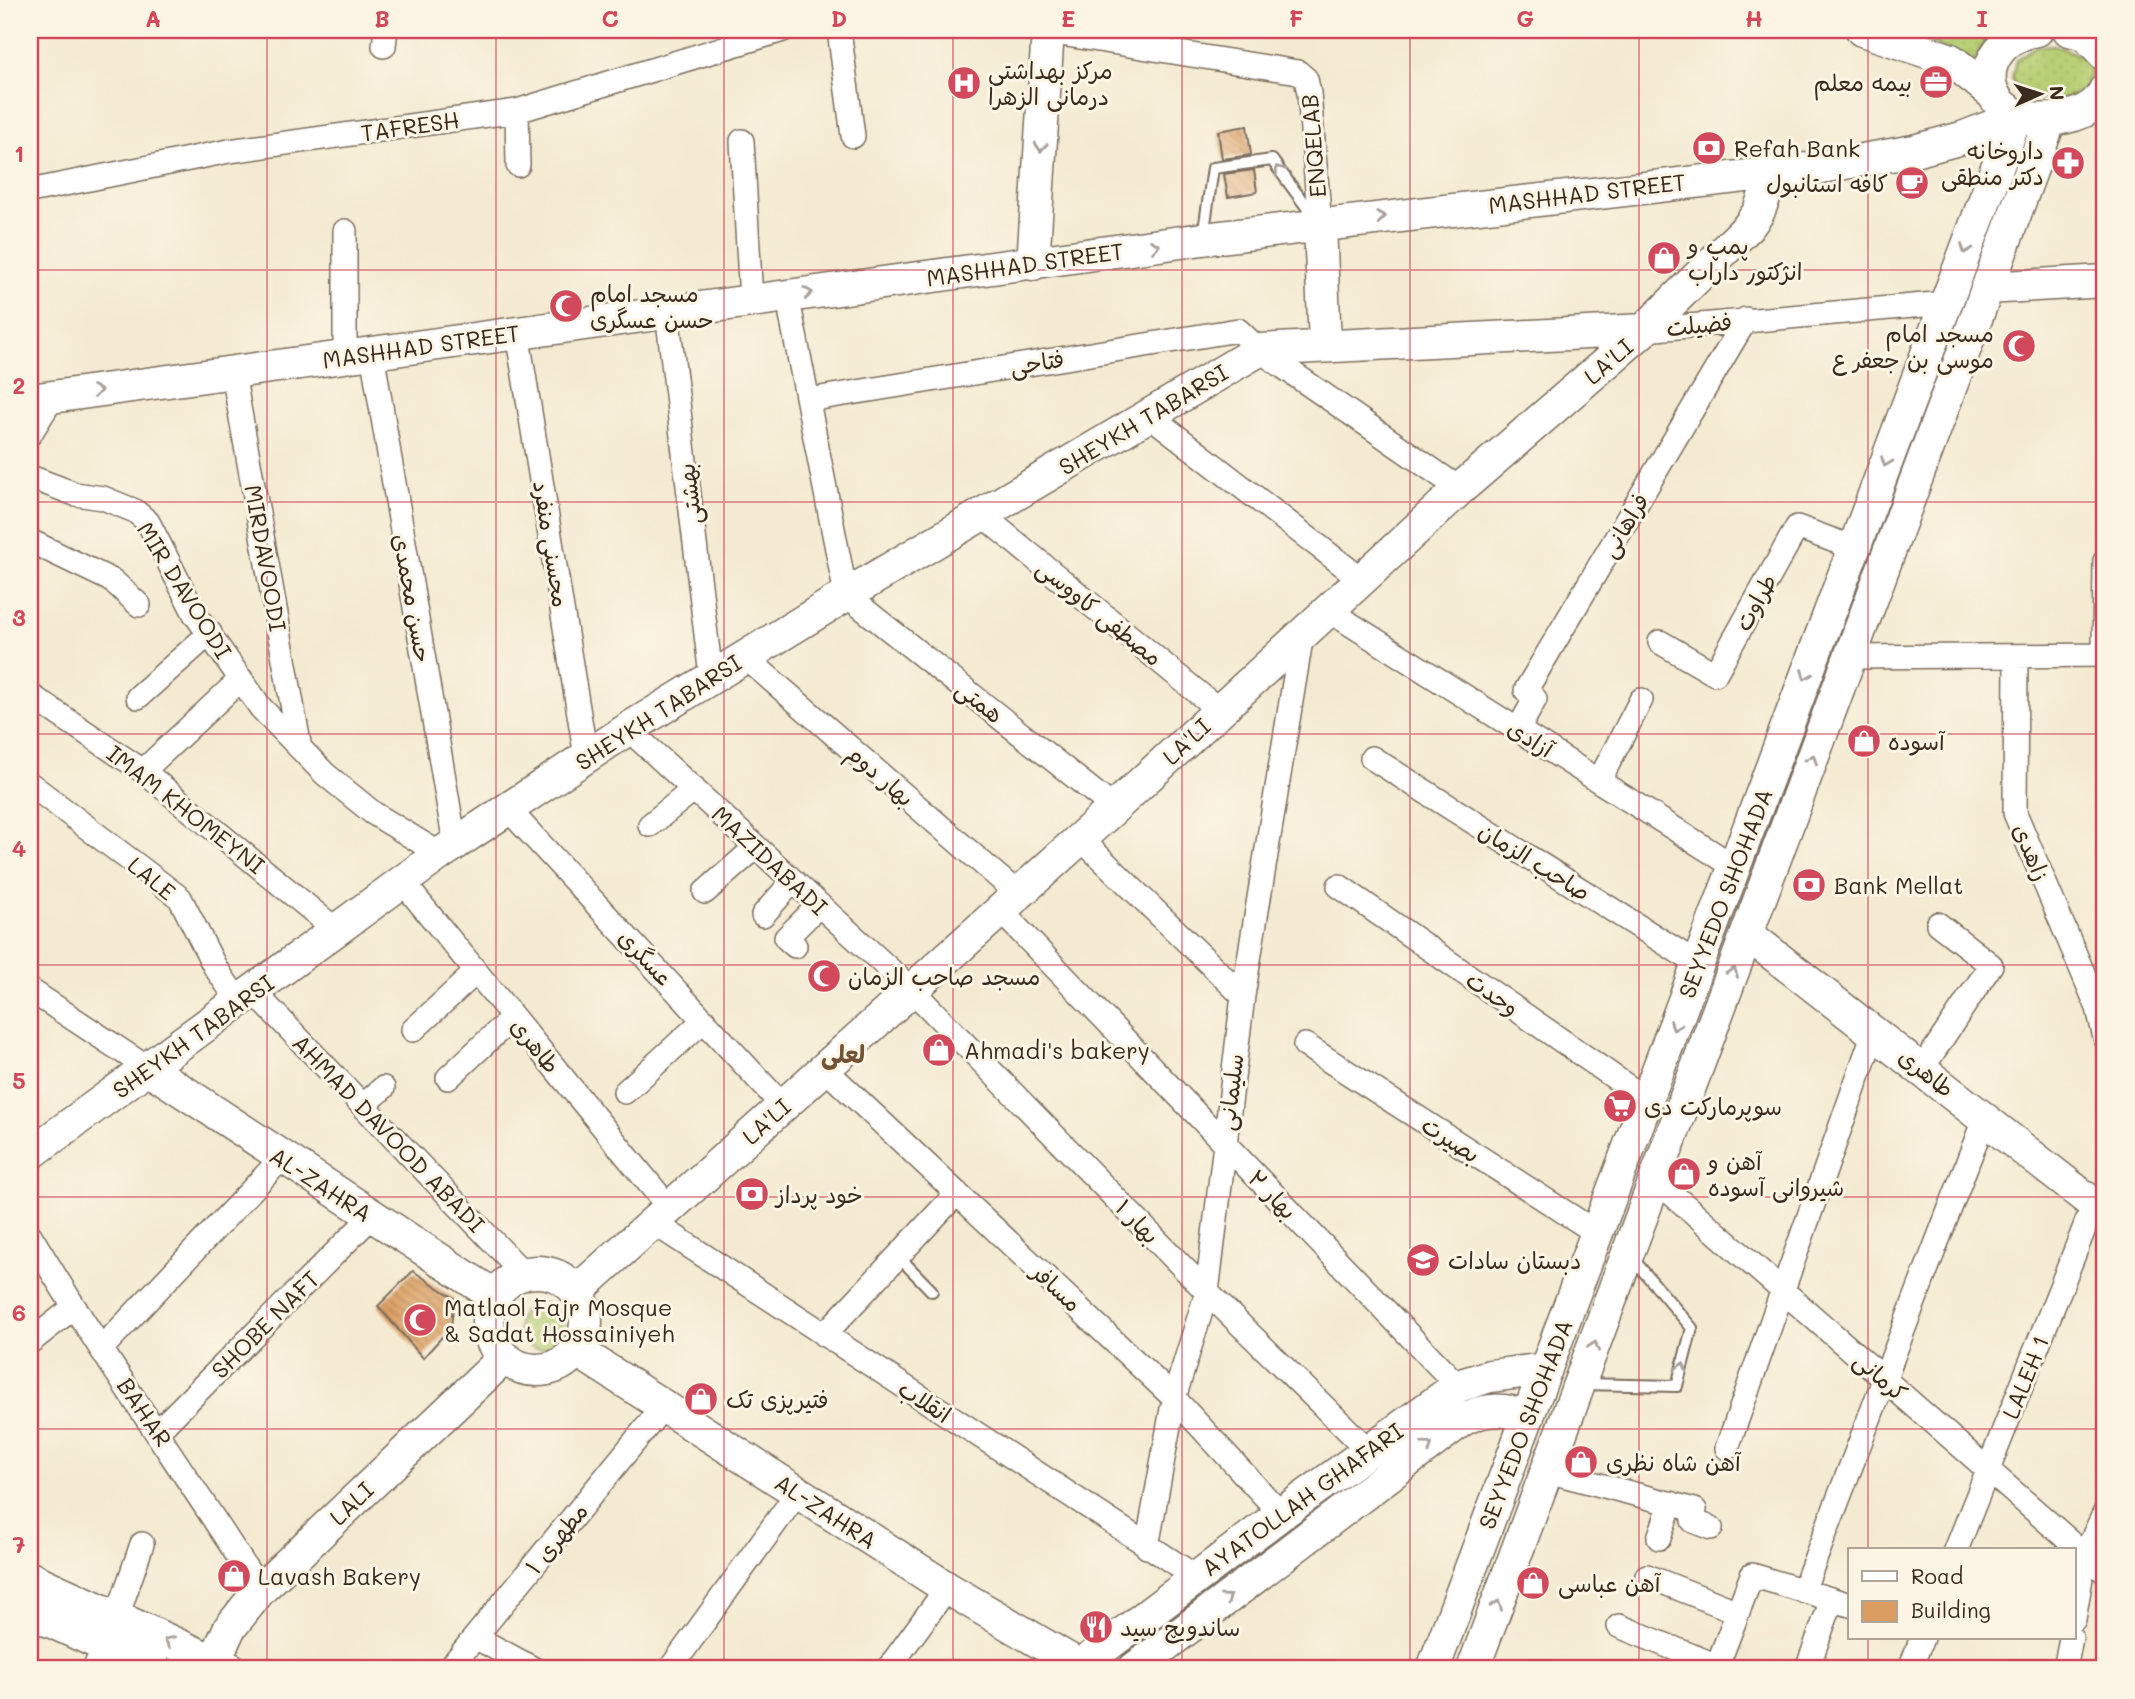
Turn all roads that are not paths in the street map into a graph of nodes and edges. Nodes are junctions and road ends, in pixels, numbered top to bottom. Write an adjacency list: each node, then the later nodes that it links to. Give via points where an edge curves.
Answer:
1 (783, 30): 9 (street, TAFRESH)
2 (839, 30): 12 (street)
3 (1862, 30): 8 (street, via 1951,60)
4 (2028, 30): 5 (street)
5 (2036, 30): 8 (street, via 2010,40 1999,50 1990,76)
6 (1048, 31): 19 (street, ENQELAB, via 1298,72 1306,79 1309,93); 22 (street, one-way to 22)
7 (2105, 90): 10 (street, via 2093,107)
8 (1992, 93): 11 (street)
9 (517, 111): 14 (street); 16 (street, TAFRESH, via 229,151)
10 (2077, 116): 11 (street); 18 (street, SEYYEDO SHOHADA)
11 (2016, 117): 15 (street, MASHHAD STREET, via 1914,151); 17 (street, SEYYEDO SHOHADA)
12 (853, 136)
13 (742, 141): 25 (street)
14 (518, 165)
15 (1774, 172): 19 (street, MASHHAD STREET, one-way to 15); 30 (street, LA'LI, via 1748,227)
16 (30, 191)
17 (1986, 198): 18 (street); 26 (street, SEYYEDO SHOHADA, one-way to 26)
18 (2017, 209): 24 (street, SEYYEDO SHOHADA)
19 (1320, 225): 21 (street, MASHHAD STREET); 21 (lane, one-way to 21, via 1272,160 1213,168); 32 (street)
20 (345, 231): 34 (street, حسن محمدی)
21 (1203, 239): 22 (street, MASHHAD STREET, one-way to 21)
22 (1033, 264): 25 (street, MASHHAD STREET, one-way to 22)
23 (2105, 282): 24 (street)
24 (1987, 288): 56 (street, SEYYEDO SHOHADA)
25 (751, 300): 27 (street, MASHHAD STREET)
26 (1946, 303): 29 (street, فضیلت); 44 (street, SEYYEDO SHOHADA, one-way to 44)
27 (667, 312): 31 (street, MASHHAD STREET); 57 (street, بهشتی)
28 (791, 315): 37 (street)
29 (1746, 320): 30 (street, فضیلت); 64 (street, فراهانی, via 1526,690 1535,699)
30 (1644, 330): 32 (street, فضیلت); 41 (street, LA'LI)
31 (517, 332): 34 (street, MASHHAD STREET); 66 (street, محسنی منفرد)
32 (1325, 345): 33 (street, SHEYKH TABARSI)
33 (1259, 350): 37 (street, فتاحی, via 1238,330); 38 (street, SHEYKH TABARSI); 41 (street)
34 (358, 355): 35 (street, MASHHAD STREET); 77 (street, حسن محمدی)
35 (233, 373): 36 (street, MASHHAD STREET, one-way to 35); 65 (street, MIRDAVOODI)
36 (41, 399): 39 (street)
37 (808, 400): 47 (street)
38 (1149, 415): 42 (street, SHEYKH TABARSI); 46 (street)
39 (30, 434)
40 (30, 477): 50 (street, MIR DAVOODI, via 135,511 157,536 195,614)
41 (1460, 489): 46 (street, LA'LI)
42 (981, 514): 47 (street, SHEYKH TABARSI); 62 (street, مصطفی کاووسی)
43 (30, 541): 48 (street, via 113,581)
44 (1854, 548): 52 (street, طراوت, via 1797,527 1714,674); 78 (street, SEYYEDO SHOHADA, one-way to 78)
45 (2105, 561): 53 (street)
46 (1361, 579): 49 (street, LA'LI)
47 (846, 595): 54 (street, SHEYKH TABARSI); 72 (street, همتی)
48 (139, 605)
49 (1328, 610): 51 (street, LA'LI); 64 (street, آزادی)
50 (210, 633): 58 (street, MIR DAVOODI); 60 (street)
51 (1302, 634): 62 (street, LA'LI); 94 (street, سلیمانی)
52 (1660, 642)
53 (2104, 655): 55 (street)
54 (744, 656): 57 (street, SHEYKH TABARSI); 83 (street, بهار دوم)
55 (2016, 656): 56 (street); 96 (street, زاهدی, via 2015,813)
56 (1850, 657): 88 (street, SEYYEDO SHOHADA, one-way to 56)
57 (711, 677): 63 (street, SHEYKH TABARSI)
58 (241, 679): 65 (street, MIR DAVOODI, via 261,708); 68 (street)
59 (30, 695): 68 (street, IMAM KHOMEYNI)
60 (138, 696)
61 (1641, 700): 69 (street)
62 (1219, 710): 72 (street, LA'LI)
63 (628, 729): 66 (street, SHEYKH TABARSI); 71 (street, MAZIDABADI)
64 (1518, 730): 69 (street, آزادی)
65 (299, 743): 77 (street, MIR DAVOODI, via 325,774 373,813)
66 (586, 757): 73 (street, SHEYKH TABARSI)
67 (1372, 758): 90 (street, صاحب الزمان)
68 (143, 771): 87 (street, IMAM KHOMEYNI)
69 (1599, 781): 78 (street, آزادی)
70 (30, 784): 95 (street, LALE, via 180,898 215,967)
71 (694, 789): 74 (street); 76 (street, MAZIDABADI)
72 (1114, 808): 75 (street, LA'LI)
73 (508, 809): 77 (street, SHEYKH TABARSI); 98 (street, عسگری)
74 (650, 825)
75 (1080, 838): 83 (street, LA'LI); 94 (street)
76 (756, 848): 80 (street, MAZIDABADI); 82 (street)
77 (447, 849): 79 (street, SHEYKH TABARSI)
78 (1735, 867): 90 (street, SEYYEDO SHOHADA)
79 (402, 881): 87 (street, SHEYKH TABARSI); 91 (street, طاهری)
80 (793, 881): 84 (street, MAZIDABADI); 85 (street)
81 (1339, 886): 109 (street, وحدت)
82 (705, 892)
83 (1009, 902): 93 (street, LA'LI); 113 (street, بهار ۲)
84 (819, 905): 89 (street, via 786,938); 93 (street, MAZIDABADI)
85 (763, 915)
86 (1938, 923): 105 (street, via 1991,965)
87 (336, 930): 95 (street, SHEYKH TABARSI)
88 (1747, 934): 100 (street, طاهری); 116 (street, SEYYEDO SHOHADA, one-way to 88)
89 (795, 946)
90 (1698, 964): 109 (street, SEYYEDO SHOHADA, one-way to 109)
91 (476, 972): 97 (street, طاهری); 99 (street)
92 (30, 990): 103 (street)
93 (912, 990): 104 (street, LA'LI); 129 (street, بهار ۱)
94 (1243, 996): 113 (street, سلیمانی)
95 (247, 997): 103 (street, SHEYKH TABARSI); 110 (street, AHMAD DAVOOD ABADI)
96 (2102, 1008): 101 (street, زاهدی)
97 (513, 1017): 106 (street); 119 (street, طاهری)
98 (704, 1020): 108 (street); 111 (street, عسگری)
99 (413, 1030)
100 (1874, 1032): 105 (street, طاهری); 127 (street)
101 (2105, 1038)
102 (1305, 1045): 121 (street, بصیرت)
103 (149, 1069): 114 (street, SHEYKH TABARSI); 115 (street, AL-ZAHRA)
104 (825, 1069): 111 (street, LA'LI); 117 (street, مسافر)
105 (1922, 1069): 112 (street, طاهری)
106 (448, 1077)
107 (383, 1088): 110 (street)
108 (625, 1092)
109 (1647, 1100): 121 (street, SEYYEDO SHOHADA)
110 (363, 1106): 125 (street, AHMAD DAVOOD ABADI)
111 (783, 1106): 119 (street, LA'LI)
112 (1985, 1117): 118 (street, طاهری); 138 (street)
113 (1223, 1143): 129 (street, سلیمانی); 140 (street, بهار ۲)
114 (30, 1154)
115 (281, 1159): 120 (street, AL-ZAHRA); 134 (street)
116 (1656, 1180): 123 (street, SEYYEDO SHOHADA); 127 (street, کرمانی)
117 (957, 1193): 124 (street); 141 (street, مسافر)
118 (2100, 1208): 147 (street, LALEH 1)
119 (662, 1216): 128 (street, LA'LI); 132 (street, انقلاب)
120 (371, 1217): 130 (street, AL-ZAHRA); 144 (street, SHOBE NAFT)
121 (1597, 1233): 123 (street); 137 (street, SEYYEDO SHOHADA)
122 (30, 1234): 131 (street, BAHAR)
123 (1628, 1254): 139 (street, SEYYEDO SHOHADA, one-way to 123); 139 (lane, one-way to 123, via 1677,1386 1692,1328)
124 (898, 1256): 126 (lane); 132 (street)
125 (524, 1274): 128 (street, via 552,1275); 130 (street, via 507,1282)
126 (932, 1291)
127 (1784, 1291): 138 (street, کرمانی); 145 (street)
128 (576, 1292): 135 (street, via 585,1315)
129 (1207, 1292): 141 (street, سلیمانی); 146 (street, بهار ۱)
130 (495, 1296): 136 (street, via 488,1324 492,1343)
131 (74, 1308): 133 (street); 134 (street, BAHAR)
132 (824, 1335): 157 (street, انقلاب)
133 (30, 1342)
134 (102, 1348): 144 (street, BAHAR)
135 (576, 1350): 136 (street, via 567,1360 542,1370 528,1370); 142 (street, AL-ZAHRA)
136 (504, 1358): 165 (street, LALI)
137 (1546, 1369): 140 (street, AYATOLLAH GHAFARI, via 1490,1376); 143 (street, SEYYEDO SHOHADA)
138 (1886, 1381): 147 (street, کرمانی); 166 (street)
139 (1580, 1384): 148 (street, SEYYEDO SHOHADA)
140 (1458, 1386): 146 (street, AYATOLLAH GHAFARI)
141 (1174, 1398): 153 (street, مسافر); 157 (street, سلیمانی)
142 (663, 1407): 150 (street, AL-ZAHRA); 173 (street, مطهری ۱)
143 (1528, 1417): 149 (street, AYATOLLAH GHAFARI, one-way to 143, via 1477,1412 1495,1409); 186 (street, SEYYEDO SHOHADA)
144 (158, 1430): 165 (street, BAHAR)
145 (1727, 1448)
146 (1368, 1450): 149 (street); 153 (street, AYATOLLAH GHAFARI)
147 (1988, 1469): 158 (street, LALEH 1); 159 (street, کرمانی)
148 (1547, 1471): 151 (street); 187 (street, SEYYEDO SHOHADA, one-way to 148)
149 (1388, 1476): 185 (street, AYATOLLAH GHAFARI, one-way to 149)
150 (798, 1492): 164 (street, AL-ZAHRA); 183 (street)
151 (1671, 1503): 154 (street, via 1695,1510 1693,1521); 155 (street)
152 (2105, 1512): 159 (street)
153 (1281, 1514): 162 (street, AYATOLLAH GHAFARI)
154 (1711, 1528)
155 (1659, 1538)
156 (142, 1544): 171 (street)
157 (1147, 1547): 162 (street, انقلاب)
158 (1957, 1548)
159 (2085, 1554): 160 (street, کرمانی); 168 (street)
160 (2105, 1572)
161 (1647, 1576): 170 (street)
162 (1196, 1577): 178 (street, AYATOLLAH GHAFARI)
163 (30, 1578): 171 (street)
164 (947, 1588): 178 (street, AL-ZAHRA); 184 (street)
165 (260, 1590): 177 (street, LALI, via 229,1629)
166 (1803, 1591): 167 (street); 170 (street, via 1752,1575)
167 (1841, 1603): 188 (street)
168 (2076, 1607)
169 (30, 1612): 176 (street)
170 (1738, 1612): 179 (street)
171 (117, 1617): 177 (street, one-way to 171)
172 (1619, 1626): 179 (street)
173 (475, 1637): 181 (street, مطهری ۱); 182 (street)
174 (1921, 1640): 189 (street)
175 (2071, 1640): 190 (street)
176 (100, 1658): 180 (street)
177 (219, 1667)
178 (1078, 1667)
179 (1717, 1668)
180 (156, 1669)
181 (449, 1669)
182 (534, 1669)
183 (670, 1669)
184 (888, 1669)
185 (1134, 1669)
186 (1433, 1669)
187 (1474, 1669)
188 (1807, 1669)
189 (1910, 1669)
190 (2065, 1669)

